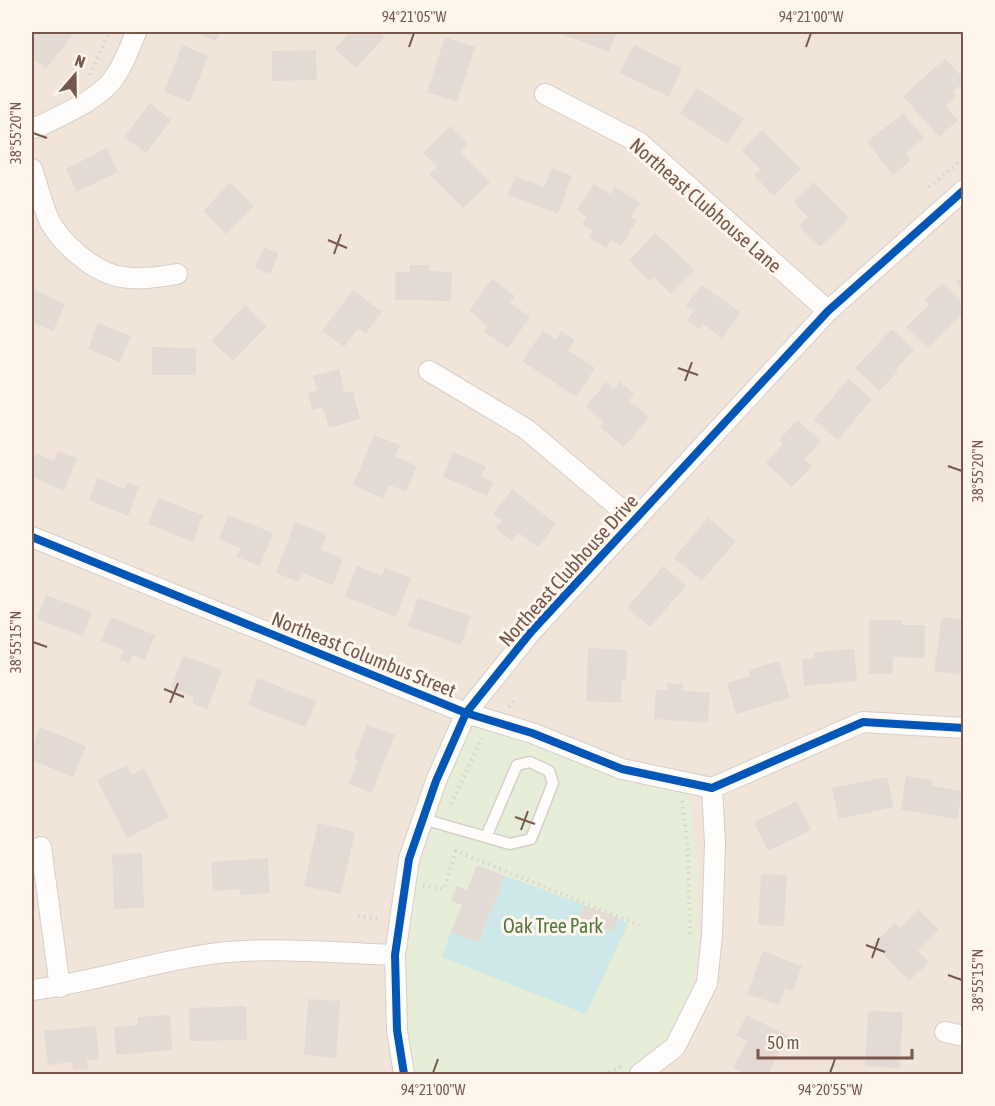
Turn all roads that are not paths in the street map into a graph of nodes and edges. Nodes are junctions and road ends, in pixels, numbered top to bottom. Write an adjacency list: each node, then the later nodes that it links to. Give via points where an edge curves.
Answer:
1 (136, 32): 3 (street, via 110,83 85,102)
2 (545, 94): 7 (street, Northeast Clubhouse Lane, via 640,143)
3 (32, 128)
4 (32, 169): 6 (street, via 50,221 62,241 78,256 120,277)
5 (963, 190): 7 (street, Northeast Clubhouse Drive)
6 (177, 274)
7 (828, 311): 9 (street, Northeast Clubhouse Drive)
8 (429, 371): 9 (street, via 526,429)
9 (635, 521): 11 (street, Northeast Clubhouse Drive, via 531,632)
10 (32, 537): 11 (street, Northeast Columbus Street)
11 (466, 713): 13 (street, Northeast Columbus Street, via 532,733 622,769); 14 (street, Northeast Clubhouse Drive)
12 (963, 728): 13 (street, via 863,722)
13 (712, 788): 20 (street, via 715,844 707,983 675,1047)
14 (423, 819): 15 (lane); 17 (street, Northeast Clubhouse Drive, via 409,859)
15 (486, 837): 15 (lane, via 510,844 531,838 553,783 549,771 530,762 517,765)
16 (41, 847): 18 (street)
17 (395, 955): 18 (street, via 252,951 199,955); 21 (street, Northeast Clubhouse Drive, via 397,1030)
18 (60, 987): 19 (street)
19 (32, 990)
20 (634, 1069)
21 (404, 1074)

